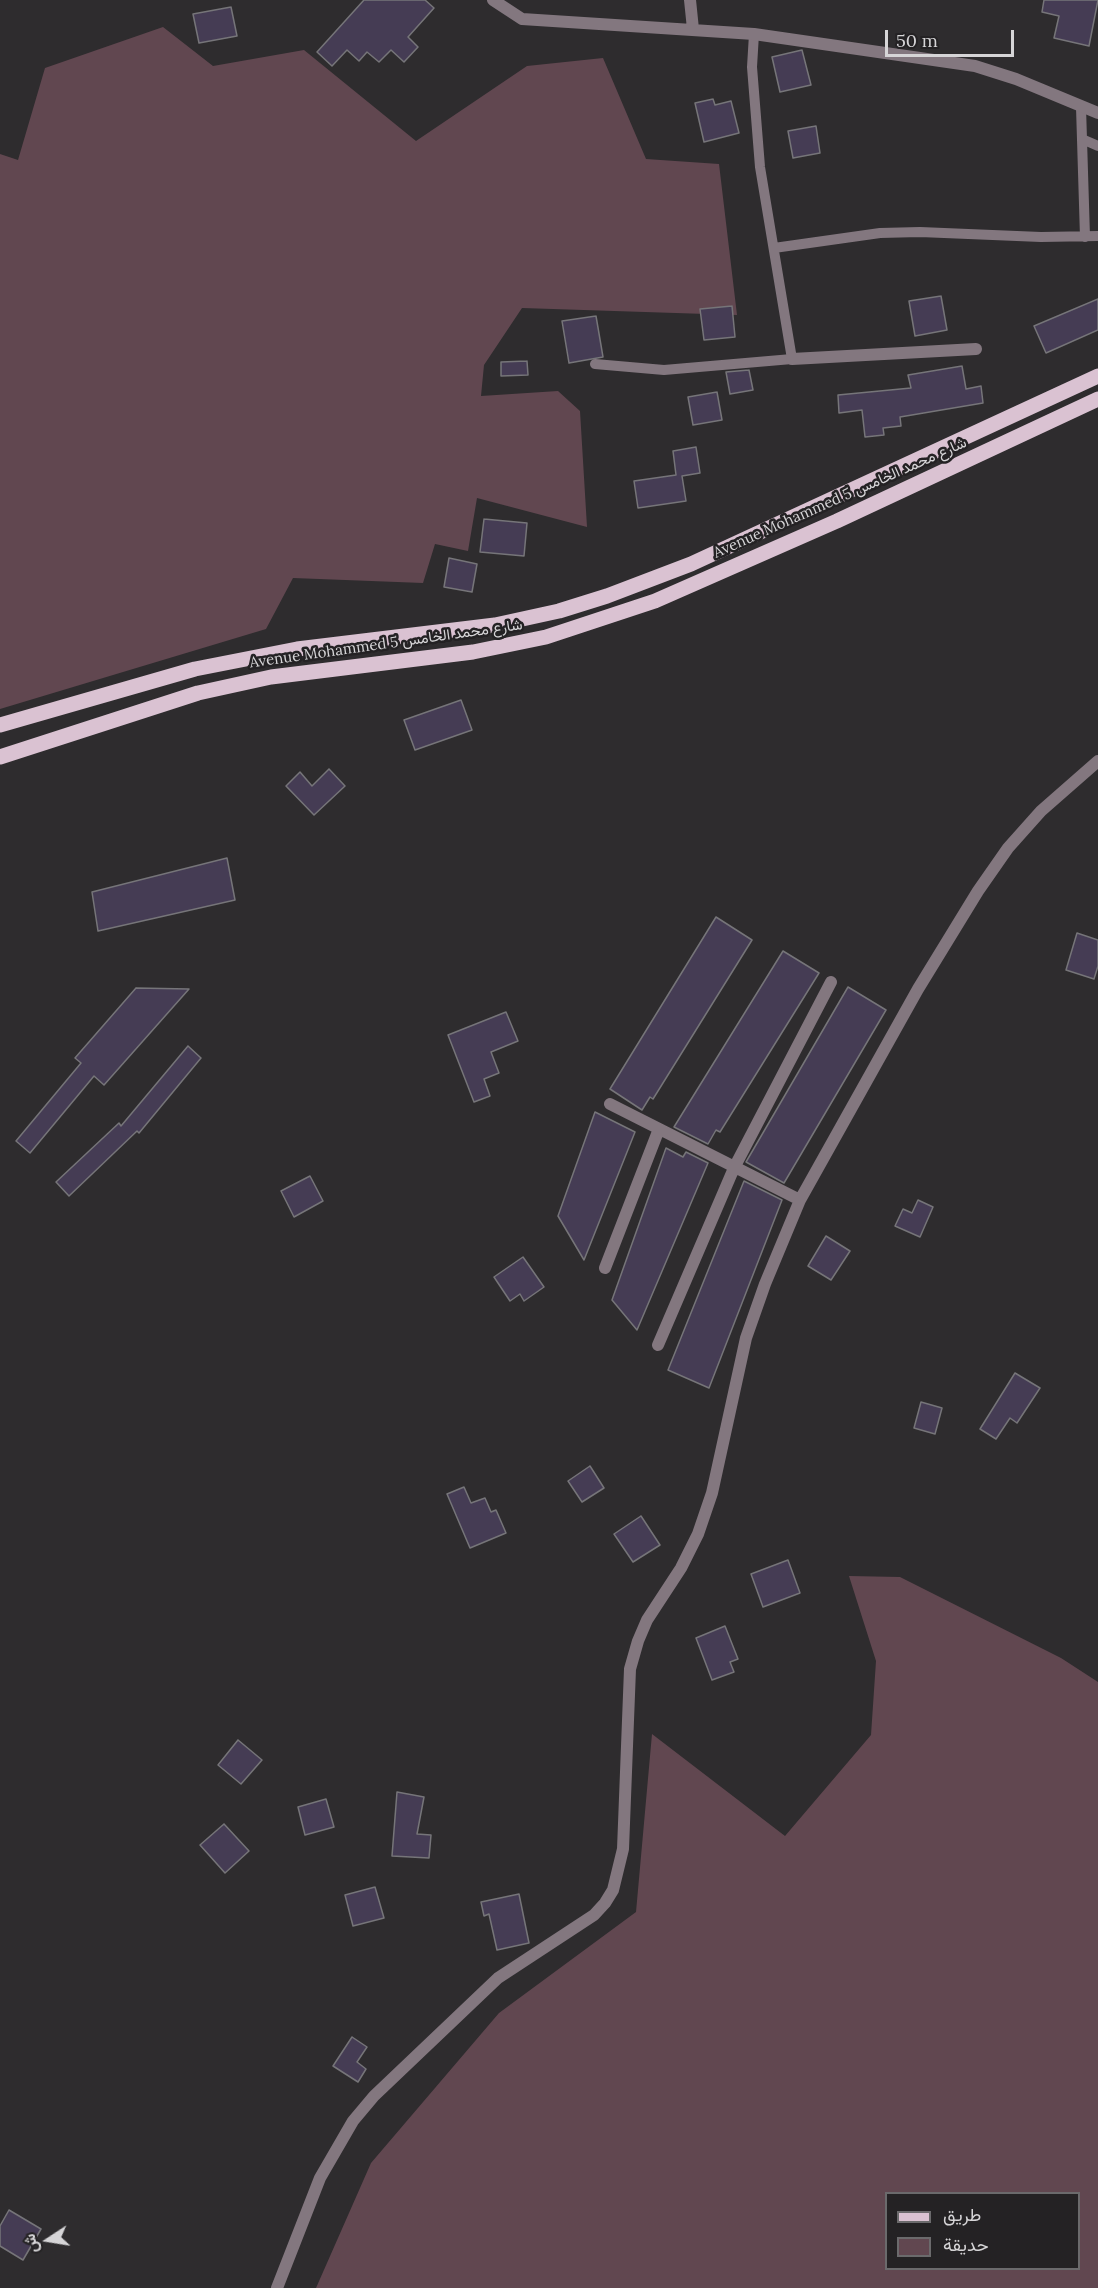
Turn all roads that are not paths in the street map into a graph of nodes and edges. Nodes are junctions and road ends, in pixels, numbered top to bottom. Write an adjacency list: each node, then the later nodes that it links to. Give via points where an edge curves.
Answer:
1 (493, 0): 3 (street, via 522,20)
2 (690, 0): 3 (street)
3 (693, 29): 4 (street)
4 (754, 34): 5 (street, via 975,66); 11 (lane, via 754,113)
5 (1081, 107): 6 (street); 7 (lane)
6 (1098, 113)
7 (1082, 139): 8 (lane); 10 (lane)
8 (1098, 146)
9 (1098, 236): 10 (lane)
10 (1085, 237): 11 (lane, via 879,233)
11 (774, 248): 13 (lane)
12 (976, 349): 13 (street)
13 (792, 359): 14 (lane, via 664,370)
14 (596, 364)
15 (1098, 376): 17 (main road, Avenue Mohammed 5 شارع محمد الخامس, via 691,564 559,612 495,625 297,649 195,669)
16 (1098, 399): 18 (main road, Avenue Mohammed 5 شارع محمد الخامس, via 655,601 546,638 473,652 261,679 198,693)
17 (0, 725)
18 (0, 757)
19 (1098, 761): 24 (street, via 1041,811 1008,848 978,891 918,989)
20 (831, 982): 23 (street)
21 (610, 1104): 22 (street)
22 (658, 1129): 23 (street); 25 (street)
23 (734, 1168): 24 (street); 26 (street)
24 (800, 1200): 27 (street, via 746,1338 712,1492 698,1534 647,1620 630,1669 624,1849 613,1890 594,1915 498,1978 374,2096 353,2121 320,2178)
25 (605, 1268)
26 (658, 1345)
27 (277, 2288)

